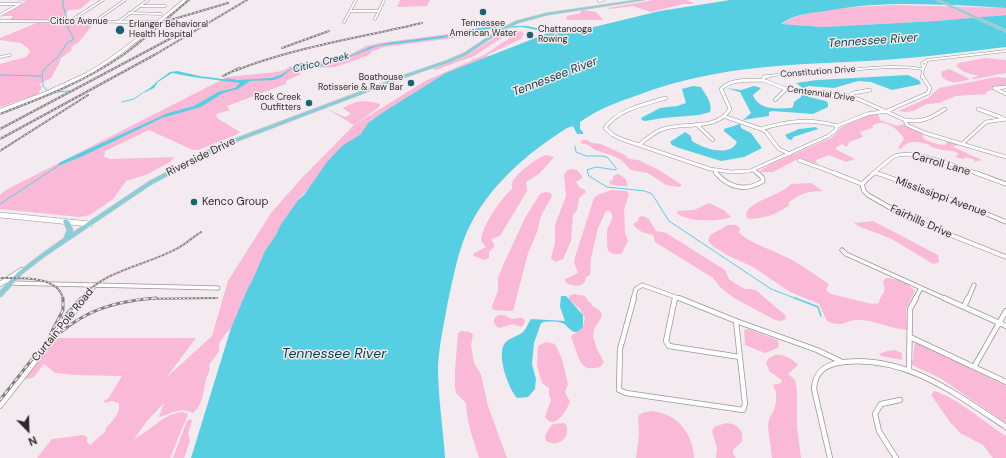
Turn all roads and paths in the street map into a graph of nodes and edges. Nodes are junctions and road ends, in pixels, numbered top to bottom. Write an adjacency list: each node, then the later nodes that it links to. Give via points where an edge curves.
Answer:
1 (103, 0): 23 (street)
2 (125, 0): 24 (street)
3 (148, 0): 13 (street)
4 (185, 0): 26 (main road)
5 (356, 0): 16 (street)
6 (384, 0): 17 (street)
7 (603, 0): 11 (street)
8 (634, 0): 15 (main road, Riverside Drive)
9 (643, 0): 15 (main road, Riverside Drive)
10 (938, 0): 28 (main road)
11 (599, 1)
12 (0, 4): 18 (street, via 20,4)
13 (140, 6): 14 (street); 19 (street)
14 (165, 6)
15 (580, 8): 67 (main road, Riverside Drive, via 509,25 465,54 442,64 206,152 159,177)
16 (350, 10): 17 (street); 27 (street)
17 (378, 11): 21 (street)
18 (0, 13)
19 (129, 13): 20 (street); 25 (street)
20 (162, 14)
21 (375, 19)
22 (0, 21): 23 (street, Citico Avenue)
23 (70, 22): 24 (street, Citico Avenue)
24 (94, 22): 25 (street, Citico Avenue)
25 (118, 22): 26 (street, Citico Avenue)
26 (158, 22): 43 (main road, via 126,50 96,69 45,94)
27 (344, 22)
28 (1006, 30)
29 (1006, 51): 32 (street, via 927,60)
30 (10, 55): 31 (street)
31 (0, 57)
32 (923, 69): 33 (street, Constitution Drive, via 901,67 802,72 772,75 764,77); 44 (street, via 922,76 930,88 928,93)
33 (763, 80): 35 (street, Centennial Drive); 45 (street, Constitution Drive, via 734,82 723,86 721,89 730,110)
34 (1006, 87): 37 (street, via 994,88)
35 (786, 89): 38 (street, Centennial Drive); 40 (street)
36 (870, 90): 38 (street)
37 (1006, 94)
38 (849, 96): 44 (street, Centennial Drive)
39 (666, 98): 55 (street, via 628,111 606,125 605,128 613,135)
40 (775, 100)
41 (945, 109): 47 (street, Centennial Drive, via 927,121)
42 (978, 109): 46 (street)
43 (0, 111)
44 (887, 111): 47 (street, Centennial Drive); 49 (street, via 867,114)
45 (726, 116): 48 (street); 50 (street)
46 (1005, 119): 54 (street, via 986,122)
47 (905, 120): 51 (street, via 907,125)
48 (696, 124): 53 (street); 55 (street, via 662,130)
49 (837, 126): 50 (street, via 812,120); 56 (street, via 828,136)
50 (761, 129): 56 (street, via 779,149)
51 (925, 133): 52 (street); 54 (street)
52 (928, 138)
53 (713, 140)
54 (963, 144): 57 (street)
55 (639, 145): 59 (street)
56 (790, 154): 60 (street)
57 (1006, 157)
58 (799, 160): 62 (street)
59 (715, 170): 60 (street); 60 (street, via 721,178 744,190 763,181)
60 (753, 170)
61 (876, 173): 62 (street, Carroll Lane); 63 (street, Carroll Lane, via 897,155 915,155); 66 (street, Mississippi Avenue)
62 (862, 184): 70 (street, Fairhills Drive, via 868,195 895,212)
63 (1006, 184)
64 (0, 215): 65 (main road)
65 (66, 221): 67 (main road); 68 (main road, via 70,230)
66 (1006, 222)
67 (90, 224): 68 (main road, Riverside Drive)
68 (67, 240): 71 (main road, Riverside Drive)
69 (842, 250): 77 (street)
70 (1006, 257)
71 (32, 264): 72 (main road, Riverside Drive); 73 (street)
72 (10, 283): 74 (street); 78 (main road, Riverside Drive)
73 (0, 284)
74 (95, 285): 76 (street, Curtain Pole Road); 92 (street, Curtain Pole Road)
75 (974, 285): 80 (street)
76 (218, 288)
77 (921, 288): 80 (street); 85 (street, via 910,309)
78 (1, 294)
79 (675, 296): 82 (street); 86 (street, via 666,340 669,346); 86 (street, via 649,286 637,287 620,349 619,391 742,410 745,405)
80 (964, 307): 83 (street)
81 (1006, 311): 83 (street)
82 (736, 321): 86 (street); 87 (street, via 817,350)
83 (999, 323): 84 (street); 88 (street)
84 (1006, 326)
85 (910, 337): 88 (street); 89 (street)
86 (740, 357)
87 (840, 361): 89 (street, via 872,361); 94 (street, via 822,368 814,385)
88 (974, 367): 90 (street)
89 (908, 369): 93 (street, via 938,383)
90 (1006, 382)
91 (900, 400): 95 (street, via 881,404 875,414 879,431)
92 (0, 406)
93 (1006, 427)
94 (830, 458)
95 (896, 458)

